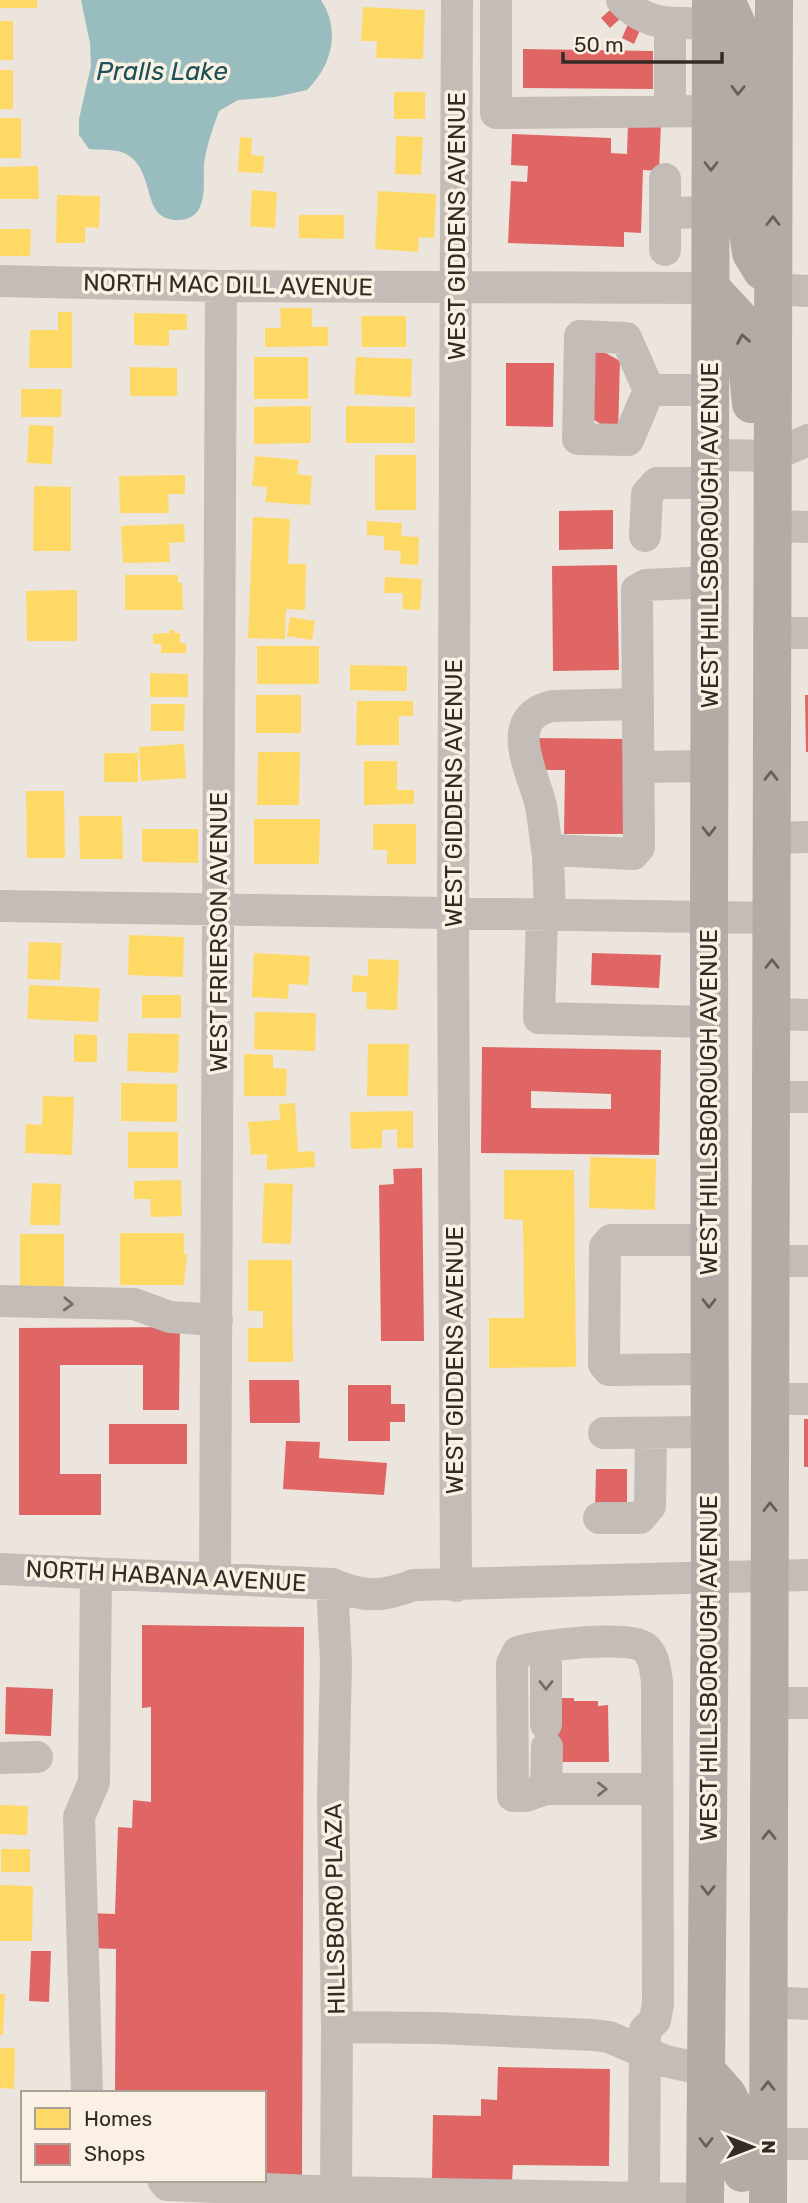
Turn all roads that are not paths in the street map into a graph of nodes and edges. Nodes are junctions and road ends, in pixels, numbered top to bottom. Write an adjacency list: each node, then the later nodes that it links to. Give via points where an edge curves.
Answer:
1 (457, 0): 15 (street, WEST GIDDENS AVENUE)
2 (622, 0): 6 (street, via 640,16)
3 (774, 0): 18 (main road, one-way to 3)
4 (496, 4): 7 (street, via 496,113)
5 (716, 8): 6 (street); 8 (main road, WEST HILLSBOROUGH AVENUE); 18 (main road, one-way to 18, via 738,29 737,156 751,253)
6 (670, 23): 7 (street)
7 (670, 111): 8 (street)
8 (711, 111): 10 (main road, WEST HILLSBOROUGH AVENUE, one-way to 10)
9 (665, 179): 11 (street)
10 (711, 212): 11 (street); 17 (main road, WEST HILLSBOROUGH AVENUE)
11 (666, 213): 12 (street)
12 (666, 250)
13 (0, 281): 14 (street, NORTH MAC DILL AVENUE)
14 (221, 286): 15 (street, NORTH MAC DILL AVENUE); 36 (street, WEST FRIERSON AVENUE)
15 (456, 287): 16 (street, NORTH MAC DILL AVENUE); 37 (street, WEST GIDDENS AVENUE)
16 (602, 288): 17 (street, NORTH MAC DILL AVENUE); 19 (street)
17 (711, 288): 21 (main road, WEST HILLSBOROUGH AVENUE); 23 (main road, one-way to 17, via 754,428 744,333 737,317)
18 (791, 290): 23 (main road)
19 (601, 337): 20 (street, via 626,338); 20 (street, via 580,337 578,439 628,440)
20 (649, 390): 21 (street)
21 (711, 390): 24 (main road, WEST HILLSBOROUGH AVENUE)
22 (808, 440): 23 (street)
23 (763, 456): 24 (street); 25 (main road); 28 (main road, via 754,613)
24 (711, 469): 26 (street, via 657,482 647,494); 27 (main road, WEST HILLSBOROUGH AVENUE)
25 (790, 526): 28 (main road)
26 (645, 536)
27 (710, 582): 30 (street, via 646,585 636,590); 31 (main road, WEST HILLSBOROUGH AVENUE)
28 (771, 633): 29 (street); 33 (main road, one-way to 28)
29 (808, 633)
30 (638, 704): 32 (street); 34 (street, via 552,706 539,709 529,720 524,752 541,806)
31 (709, 766): 32 (street); 39 (main road, WEST HILLSBOROUGH AVENUE, one-way to 39)
32 (639, 767): 34 (street, via 639,847 633,854 554,850)
33 (790, 837): 40 (main road)
34 (548, 855): 38 (street)
35 (0, 906): 36 (street)
36 (220, 910): 37 (street); 47 (street, WEST FRIERSON AVENUE)
37 (453, 915): 38 (street); 62 (street, WEST GIDDENS AVENUE)
38 (546, 915): 39 (street); 42 (street, via 539,1018)
39 (709, 916): 40 (street); 42 (main road, WEST HILLSBOROUGH AVENUE)
40 (772, 918): 41 (main road, one-way to 40)
41 (790, 1015): 43 (main road)
42 (709, 1022): 44 (main road, WEST HILLSBOROUGH AVENUE)
43 (790, 1097): 45 (main road)
44 (709, 1240): 48 (main road, WEST HILLSBOROUGH AVENUE, one-way to 48); 48 (street, via 611,1240 605,1247 604,1364 609,1370)
45 (790, 1261): 50 (main road)
46 (0, 1301): 47 (street, one-way to 47, via 134,1304 170,1317)
47 (217, 1320): 60 (street, WEST FRIERSON AVENUE)
48 (709, 1369): 53 (main road, WEST HILLSBOROUGH AVENUE)
49 (808, 1398): 50 (street)
50 (770, 1399): 57 (main road, one-way to 50)
51 (604, 1433): 52 (street)
52 (651, 1433): 53 (street); 54 (street, via 650,1506 640,1518)
53 (710, 1433): 59 (main road, WEST HILLSBOROUGH AVENUE)
54 (599, 1518)
55 (0, 1569): 56 (street, NORTH HABANA AVENUE)
56 (96, 1573): 60 (street, NORTH HABANA AVENUE); 75 (street, via 94,1782 79,1817)
57 (770, 1575): 58 (street, NORTH HABANA AVENUE); 59 (street, NORTH HABANA AVENUE); 64 (main road)
58 (808, 1575)
59 (710, 1577): 62 (street, NORTH HABANA AVENUE); 74 (main road, WEST HILLSBOROUGH AVENUE, one-way to 74)
60 (215, 1578): 61 (street, NORTH HABANA AVENUE)
61 (332, 1584): 62 (street, NORTH HABANA AVENUE, via 358,1573 390,1573 414,1585); 72 (street, HILLSBORO PLAZA)
62 (456, 1586)
63 (546, 1647): 68 (street, one-way to 68); 68 (street, via 524,1650 512,1664 513,1796); 69 (street, via 622,1642 646,1648 657,1682)
64 (770, 1703): 65 (street); 70 (main road, one-way to 64)
65 (808, 1703)
66 (37, 1757): 67 (street)
67 (0, 1758)
68 (547, 1789): 69 (street, one-way to 69)
69 (657, 1789): 73 (street, via 658,2004 654,2020 645,2030)
70 (769, 2002): 71 (street); 76 (main road, one-way to 70)
71 (808, 2004)
72 (337, 2027): 73 (street, HILLSBORO PLAZA, via 578,2033 609,2037); 79 (street)
73 (644, 2051): 74 (street, HILLSBORO PLAZA); 80 (street)
74 (706, 2070): 81 (main road, via 727,2094 742,2122)
75 (87, 2091)
76 (768, 2144): 77 (street); 82 (main road)
77 (808, 2144)
78 (165, 2182): 79 (street)
79 (336, 2192): 80 (street)
80 (644, 2198): 81 (street)
81 (717, 2202)
82 (768, 2203)

